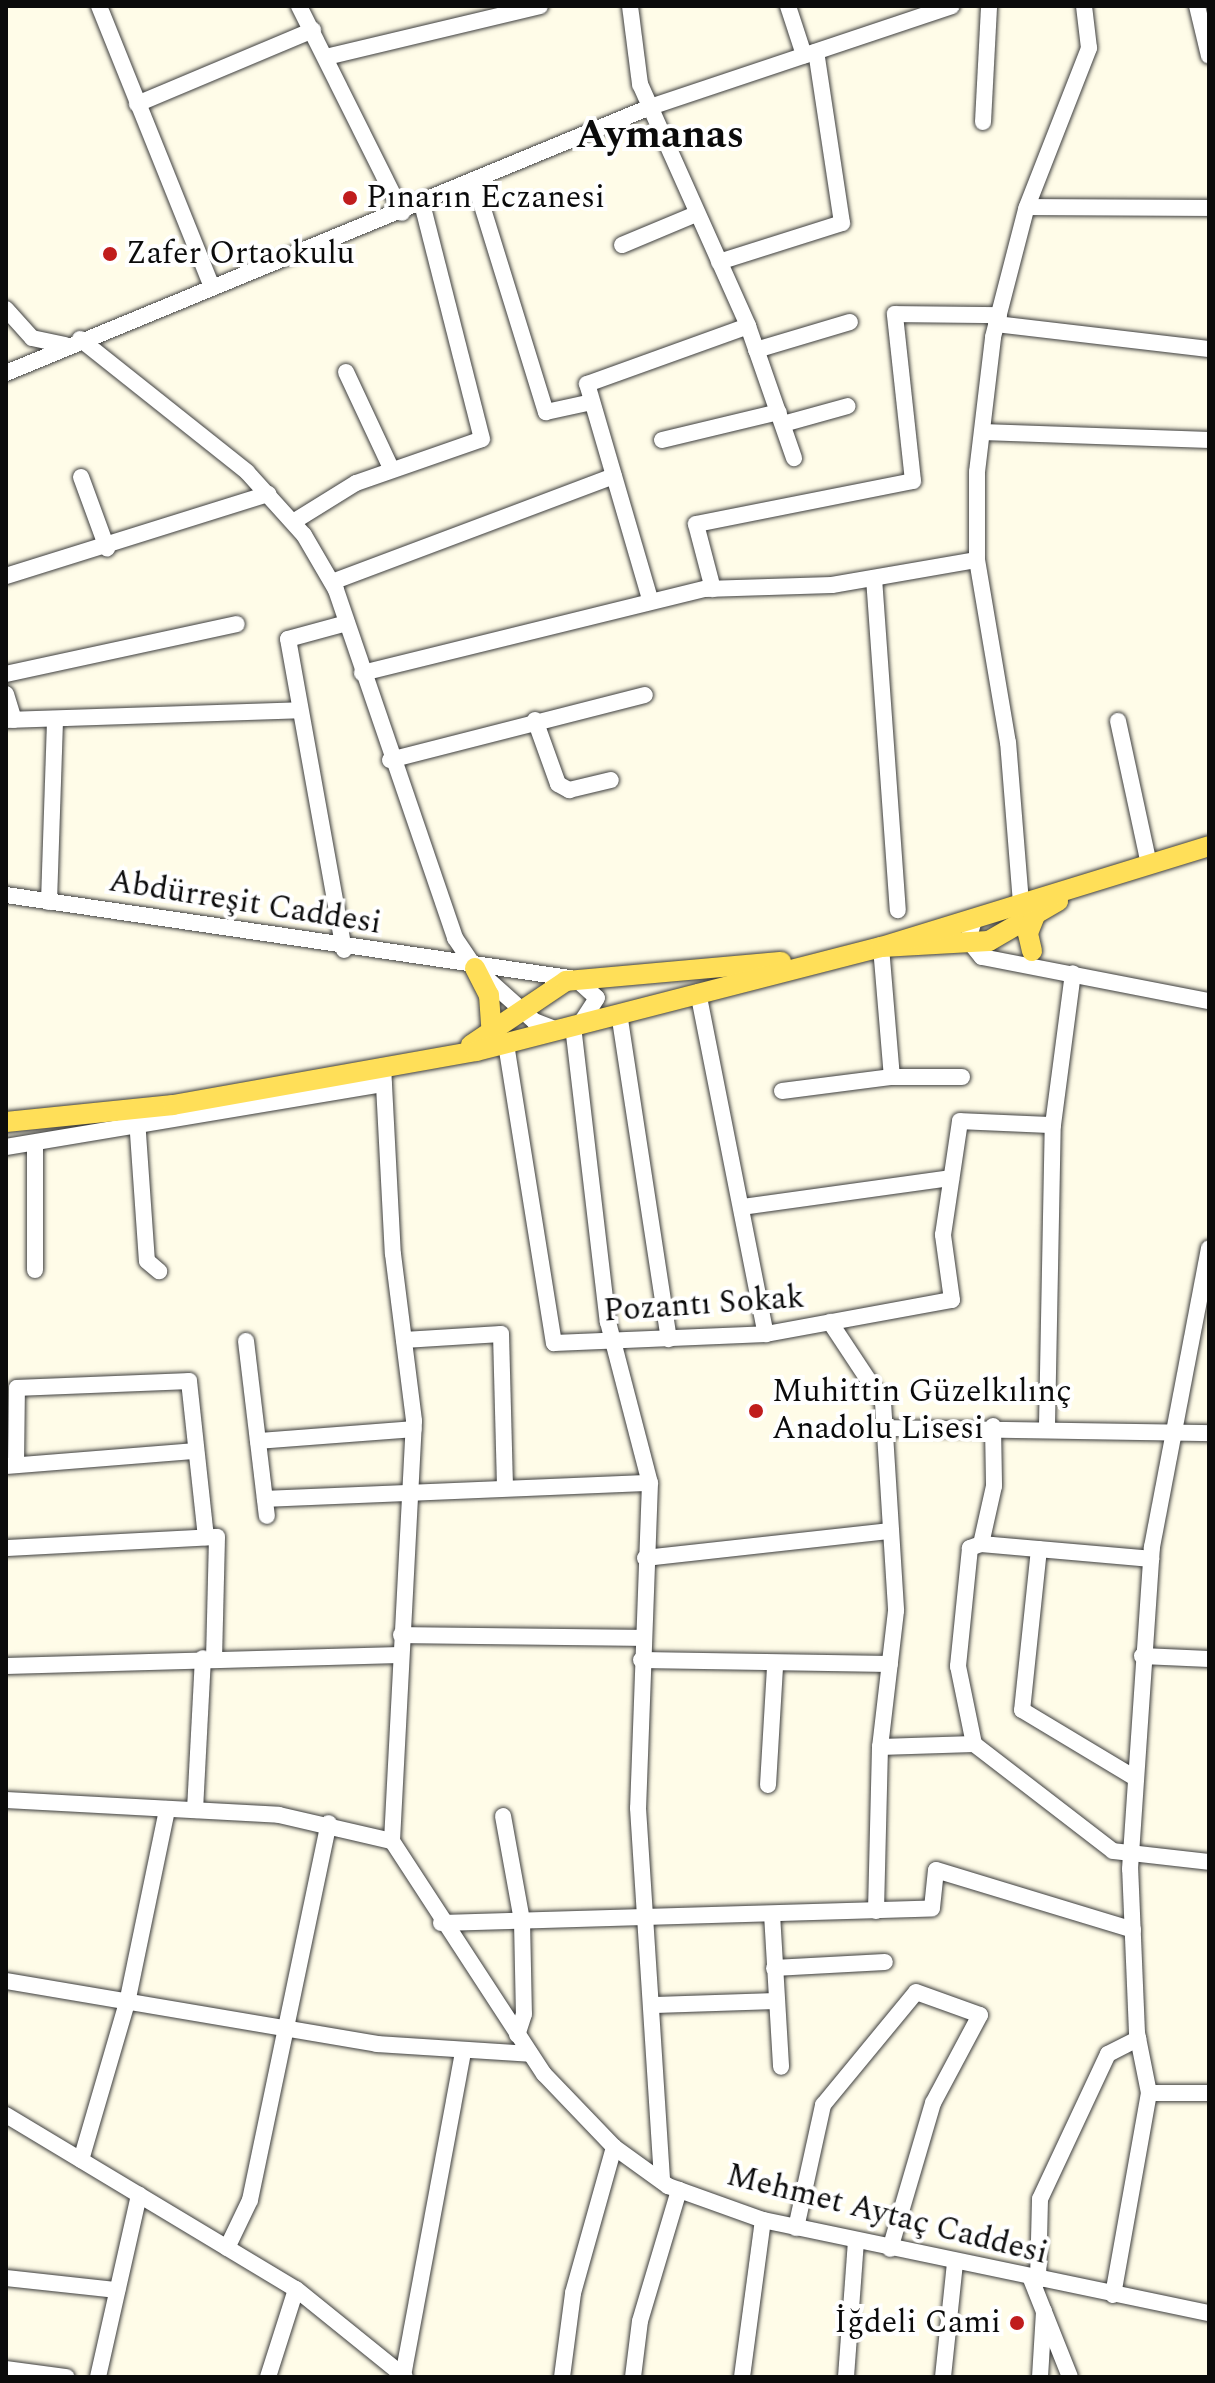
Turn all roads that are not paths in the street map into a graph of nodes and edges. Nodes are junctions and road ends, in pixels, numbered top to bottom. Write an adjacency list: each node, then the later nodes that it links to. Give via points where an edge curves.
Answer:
1 (99, 6): 15 (street)
2 (299, 6): 11 (street)
3 (540, 6): 14 (street)
4 (630, 6): 16 (street)
5 (788, 6): 12 (street)
6 (952, 6): 12 (street)
7 (989, 6): 17 (street)
8 (1084, 6): 20 (street, via 1089,48)
9 (1197, 6): 10 (street)
10 (1205, 23): 13 (street)
11 (313, 30): 14 (street); 15 (street)
12 (810, 53): 16 (street); 25 (street, via 842,223)
13 (1209, 56)
14 (326, 57): 22 (street)
15 (137, 104): 26 (street)
16 (650, 107): 18 (street); 23 (street)
17 (983, 122)
18 (475, 183): 19 (street); 36 (street, via 546,412)
19 (422, 204): 22 (street); 43 (street, via 482,439)
20 (1027, 207): 21 (street); 28 (street)
21 (1209, 208)
22 (402, 213): 26 (street)
23 (696, 214): 24 (street); 25 (street)
24 (622, 245)
25 (719, 262): 30 (street)
26 (211, 284): 31 (street)
27 (6, 309): 31 (street, via 32,338)
28 (998, 320): 32 (street); 39 (street); 53 (street, via 895,314 913,481 696,524)
29 (850, 322): 33 (street)
30 (748, 326): 33 (street); 36 (street, via 587,384)
31 (74, 342): 35 (street); 46 (street)
32 (1209, 349)
33 (756, 350): 38 (street)
34 (346, 372): 43 (street)
35 (6, 373)
36 (592, 402): 44 (street)
37 (848, 406): 38 (street)
38 (781, 418): 40 (street); 42 (street)
39 (983, 432): 41 (street); 49 (street)
40 (662, 440)
41 (1209, 440)
42 (794, 458)
43 (392, 470): 47 (street)
44 (614, 476): 52 (street); 54 (street)
45 (81, 477): 48 (street)
46 (268, 494): 47 (street); 48 (street)
47 (293, 522): 52 (street)
48 (107, 548): 50 (street)
49 (977, 560): 51 (street); 72 (street)
50 (6, 576)
51 (874, 578): 53 (street); 73 (street)
52 (332, 582): 55 (street)
53 (713, 589): 54 (street)
54 (650, 599): 57 (street)
55 (347, 623): 57 (street); 61 (street, via 288,639)
56 (237, 624): 58 (street)
57 (362, 673): 66 (street)
58 (6, 674)
59 (6, 694): 63 (street)
60 (645, 695): 64 (street)
61 (300, 710): 62 (street); 77 (street)
62 (55, 719): 63 (street); 71 (street)
63 (10, 720)
64 (535, 720): 66 (street); 67 (street, via 558,784 569,790)
65 (1118, 721): 69 (street)
66 (390, 760): 81 (street, via 455,938)
67 (611, 780)
68 (1209, 846): 69 (main road, Abdürreşit Caddesi)
69 (1149, 864): 72 (main road, Abdürreşit Caddesi)
70 (6, 895): 71 (street, Abdürreşit Caddesi)
71 (49, 902): 77 (street, Abdürreşit Caddesi)
72 (1029, 908): 74 (main road, Abdürreşit Caddesi); 75 (main road, Abdürreşit Caddesi); 78 (main road)
73 (898, 910)
74 (979, 916): 75 (street); 76 (main road, Abdürreşit Caddesi); 79 (street)
75 (1011, 930): 78 (street); 79 (main road, Abdürreşit Caddesi)
76 (881, 947): 79 (main road, Abdürreşit Caddesi); 80 (main road, Abdürreşit Caddesi); 91 (street)
77 (344, 950): 81 (street, Abdürreşit Caddesi)
78 (1032, 951): 82 (street)
79 (976, 952): 82 (street)
80 (801, 962): 83 (main road, Abdürreşit Caddesi); 84 (main road, Abdürreşit Caddesi)
81 (475, 968): 83 (street, Abdürreşit Caddesi); 86 (street); 89 (main road, via 489,995)
82 (1073, 973): 85 (street); 96 (street)
83 (576, 979): 86 (main road, via 550,986); 88 (street, via 597,998)
84 (698, 992): 87 (main road, Abdürreşit Caddesi); 100 (street)
85 (1209, 1001)
86 (521, 1009): 88 (street); 89 (main road)
87 (619, 1013): 88 (main road, Abdürreşit Caddesi); 106 (street)
88 (570, 1026): 89 (main road, Abdürreşit Caddesi); 109 (street, via 608,1322)
89 (499, 1039): 90 (main road); 109 (street, Pozantı Sokak, via 554,1343)
90 (384, 1075): 94 (main road); 107 (street)
91 (892, 1077): 92 (street); 93 (street)
92 (962, 1077)
93 (782, 1091)
94 (137, 1119): 95 (main road); 97 (street); 103 (street, via 147,1261)
95 (6, 1122)
96 (1053, 1125): 99 (street, via 960,1121); 111 (street)
97 (35, 1143): 98 (street); 102 (street)
98 (6, 1147)
99 (951, 1178): 100 (street); 104 (street, Pozantı Sokak, via 943,1235 952,1300)
100 (742, 1207): 105 (street)
101 (1209, 1248): 115 (street)
102 (35, 1270)
103 (159, 1271)
104 (830, 1322): 105 (street, Pozantı Sokak); 113 (street, via 883,1402)
105 (766, 1334): 106 (street, Pozantı Sokak)
106 (669, 1339): 109 (street, Pozantı Sokak)
107 (404, 1340): 114 (street); 121 (street, via 501,1334)
108 (246, 1341): 117 (street)
109 (617, 1341): 120 (street)
110 (12, 1383): 118 (street, via 189,1381); 119 (street)
111 (1047, 1425): 112 (street); 115 (street)
112 (993, 1426): 113 (street); 125 (street, via 994,1486)
113 (885, 1428): 123 (street)
114 (414, 1429): 117 (street); 122 (street)
115 (1175, 1431): 116 (street); 129 (street)
116 (1209, 1433)
117 (258, 1441): 122 (street, via 266,1508)
118 (194, 1451): 119 (street); 124 (street)
119 (11, 1466)
120 (650, 1483): 121 (street); 128 (street)
121 (505, 1486): 122 (street)
122 (411, 1491): 130 (street)
123 (891, 1531): 128 (street); 137 (street, via 896,1611)
124 (206, 1537): 126 (street); 134 (street, via 217,1537)
125 (981, 1544): 127 (street); 140 (street, via 970,1548 958,1666)
126 (6, 1548)
127 (1039, 1549): 129 (street); 142 (street, via 1022,1710)
128 (645, 1558): 131 (street)
129 (1151, 1559): 133 (street)
130 (401, 1635): 131 (street); 132 (street)
131 (642, 1638): 136 (street)
132 (400, 1655): 134 (street); 149 (street)
133 (1142, 1656): 135 (street); 142 (street)
134 (209, 1657): 138 (street); 146 (street)
135 (1209, 1659)
136 (641, 1660): 139 (street); 154 (street, via 638,1808)
137 (890, 1664): 139 (street); 141 (street)
138 (6, 1666)
139 (775, 1666): 143 (street)
140 (974, 1744): 141 (street); 150 (street, via 1113,1851)
141 (880, 1747): 152 (street)
142 (1135, 1778): 150 (street)
143 (768, 1785)
144 (6, 1800): 145 (street)
145 (167, 1809): 146 (street); 162 (street)
146 (195, 1810): 148 (street)
147 (503, 1816): 155 (street)
148 (329, 1823): 149 (street); 164 (street)
149 (392, 1841): 156 (street, Mehmet Aytaç Caddesi)
150 (1131, 1854): 151 (street); 157 (street)
151 (1209, 1862)
152 (876, 1911): 153 (street); 157 (street, via 932,1908 936,1870)
153 (772, 1914): 154 (street); 159 (street)
154 (650, 1919): 155 (street); 163 (street)
155 (522, 1921): 156 (street); 165 (street, via 524,2014)
156 (441, 1923): 165 (street, Mehmet Aytaç Caddesi)
157 (1133, 1930): 166 (street)
158 (885, 1962): 159 (street)
159 (774, 1968): 161 (street)
160 (6, 1981): 162 (street)
161 (776, 2001): 163 (street); 169 (street)
162 (127, 2003): 164 (street); 174 (street)
163 (655, 2005): 175 (street)
164 (288, 2029): 167 (street); 181 (street, via 250,2200)
165 (517, 2035): 168 (street, Mehmet Aytaç Caddesi)
166 (1138, 2039): 170 (street); 185 (street, via 1108,2054 1040,2199)
167 (463, 2053): 168 (street); 192 (street)
168 (530, 2054): 173 (street, Mehmet Aytaç Caddesi)
169 (781, 2067)
170 (1149, 2093): 171 (street); 188 (street)
171 (1209, 2093)
172 (6, 2115): 174 (street)
173 (614, 2147): 175 (street, Mehmet Aytaç Caddesi); 196 (street, via 573,2293)
174 (81, 2160): 177 (street)
175 (662, 2181): 176 (street, Mehmet Aytaç Caddesi)
176 (679, 2190): 178 (street, Mehmet Aytaç Caddesi); 197 (street, via 640,2321)
177 (139, 2195): 181 (street); 187 (street)
178 (763, 2220): 179 (street, Mehmet Aytaç Caddesi); 198 (street)
179 (796, 2228): 180 (street, Mehmet Aytaç Caddesi); 182 (street, via 823,2105 916,1992 980,2015 933,2103)
180 (856, 2242): 182 (street, Mehmet Aytaç Caddesi); 199 (street)
181 (227, 2248): 186 (street)
182 (890, 2249): 183 (street, Mehmet Aytaç Caddesi)
183 (955, 2263): 185 (street, Mehmet Aytaç Caddesi); 200 (street)
184 (6, 2278): 187 (street)
185 (1034, 2280): 188 (street, Mehmet Aytaç Caddesi); 189 (street)
186 (296, 2289): 192 (street); 195 (street)
187 (117, 2290): 194 (street)
188 (1113, 2295): 190 (street, Mehmet Aytaç Caddesi)
189 (1044, 2304): 201 (street); 202 (street)
190 (1209, 2313)
191 (6, 2369): 193 (street)
192 (404, 2376)
193 (66, 2377)
194 (98, 2377)
195 (268, 2377)
196 (562, 2377)
197 (633, 2377)
198 (742, 2377)
199 (846, 2377)
200 (943, 2377)
201 (1040, 2377)
202 (1070, 2377)

